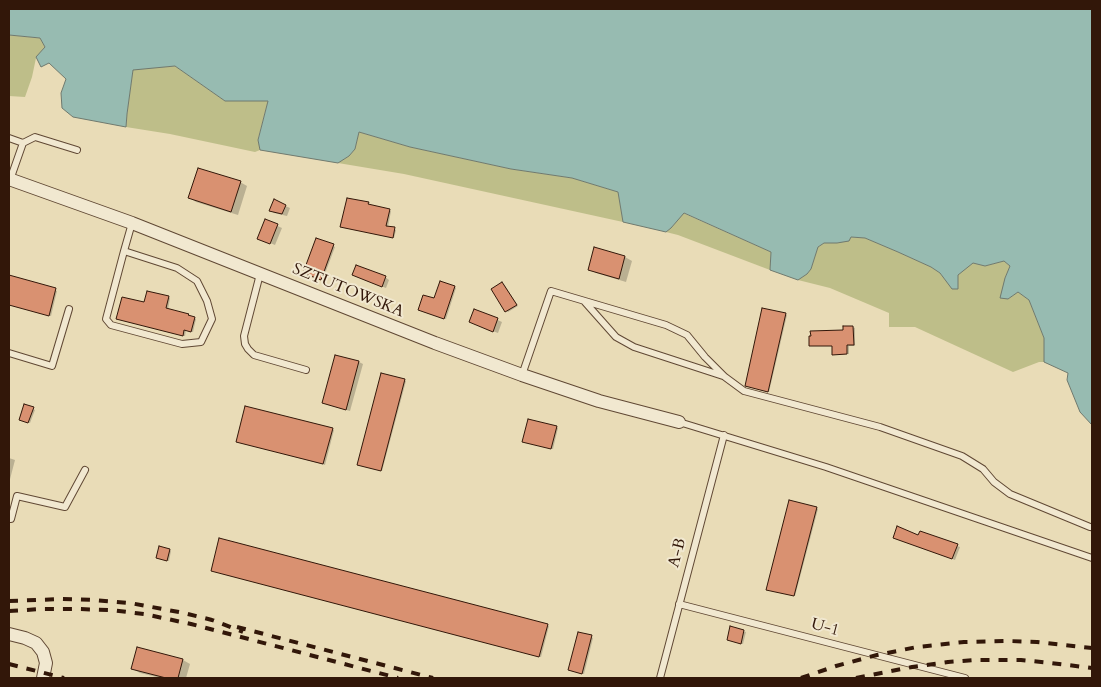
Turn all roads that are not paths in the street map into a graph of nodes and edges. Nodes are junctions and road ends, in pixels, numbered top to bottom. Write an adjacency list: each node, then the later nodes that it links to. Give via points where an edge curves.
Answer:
1 (9, 138): 2 (lane)
2 (23, 143): 3 (lane, via 35,137); 4 (lane)
3 (77, 150)
4 (10, 180): 5 (street, SZTUTOWSKA)
5 (132, 223): 6 (lane); 7 (street, SZTUTOWSKA)
6 (124, 251): 6 (lane, via 177,268 197,281 212,319 201,342 182,344 111,325 106,319)
7 (260, 274): 11 (lane, via 244,336 245,344 254,354); 12 (street, SZTUTOWSKA)
8 (583, 300): 12 (lane, via 551,291); 13 (lane, via 616,337 634,347); 13 (lane, via 666,325 686,335)
9 (69, 309): 10 (lane, via 52,366)
10 (9, 353)
11 (306, 370)
12 (522, 375): 14 (street, SZTUTOWSKA, via 599,401)
13 (725, 377): 18 (lane, via 744,391 880,427 962,456 983,469 1010,494)
14 (679, 422): 15 (lane)
15 (724, 436): 19 (lane, via 826,467); 20 (lane, A-B)
16 (85, 470): 17 (lane, via 65,508 17,496 12,519)
17 (9, 518)
18 (1090, 527)
19 (1092, 558)
20 (679, 604): 23 (lane, A-B); 24 (lane, U-1)
21 (9, 634): 22 (street, via 36,643 43,652 46,663)
22 (43, 678)
23 (660, 678)
24 (964, 678)

